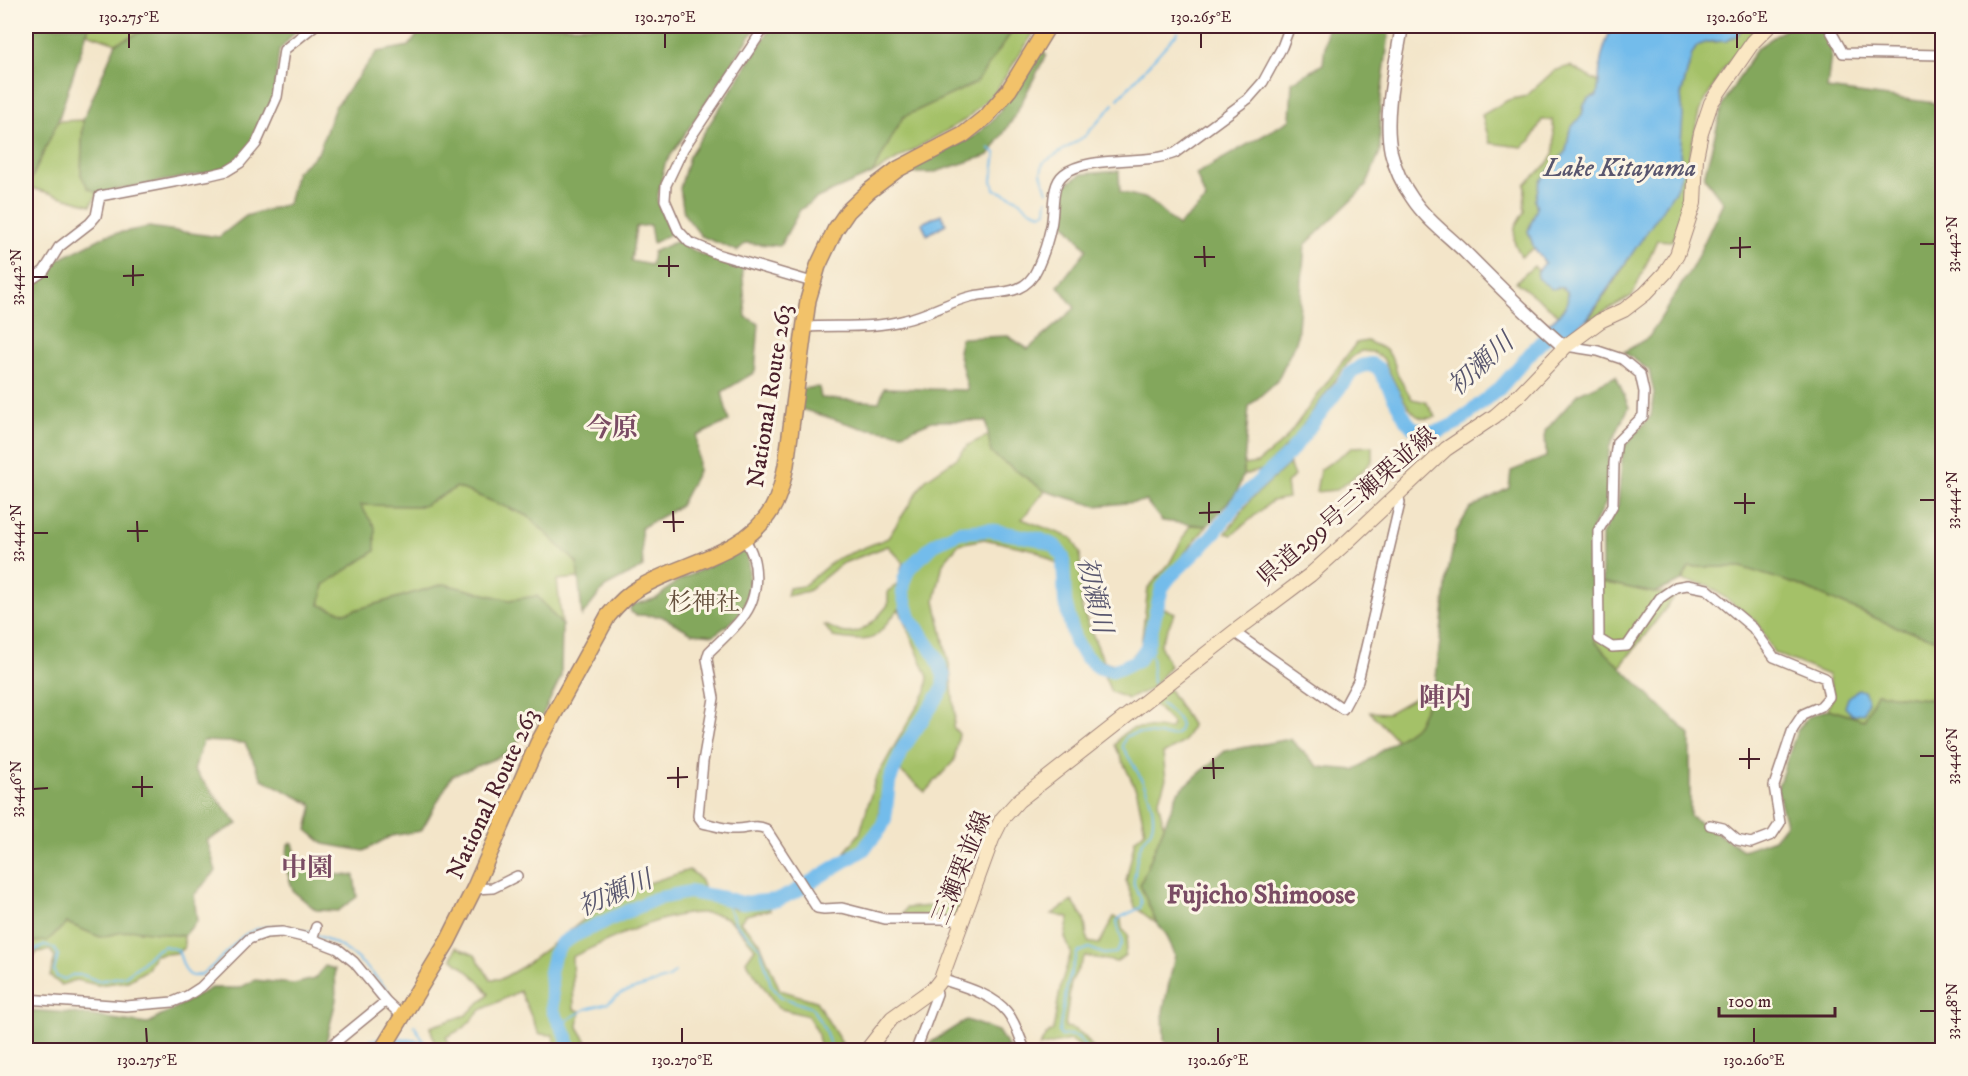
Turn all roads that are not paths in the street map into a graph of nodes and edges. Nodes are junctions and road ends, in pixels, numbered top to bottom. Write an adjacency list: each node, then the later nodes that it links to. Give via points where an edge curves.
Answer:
1 (314, 26): 10 (street, via 284,50 277,97 256,144 240,163 227,171 100,196 96,216 59,247 44,271)
2 (763, 26): 9 (street, via 683,149 666,185 665,200 678,230 689,242)
3 (1048, 26): 9 (highway, National Route 263, via 1009,90 987,116 963,135 898,169 848,211 835,230)
4 (1290, 26): 11 (street, via 1263,82 1248,99 1175,153 1163,158 1093,164 1064,174 1059,180 1052,223 1036,271 1019,289 974,296 904,320 854,328)
5 (1402, 26): 12 (street, via 1389,126 1397,172 1413,200)
6 (1769, 26): 12 (main road, 県道299号三瀬栗並線, via 1753,42 1711,103 1696,158 1694,203 1677,255 1645,294)
7 (1828, 26): 8 (street, via 1844,53)
8 (1942, 55)
9 (812, 282): 11 (highway, National Route 263)
10 (26, 283)
11 (805, 327): 14 (highway, National Route 263, via 782,488 771,511)
12 (1564, 346): 13 (main road, 県道299号三瀬栗並線, via 1519,395 1446,449); 16 (street, via 1622,359 1640,374 1644,392 1643,417 1617,442 1612,505 1598,531 1599,639 1612,647 1627,646 1660,598 1687,585 1707,589 1746,621 1774,657 1825,678 1829,697 1821,706 1803,714 1793,729 1774,786 1780,823 1772,835 1751,843)
13 (1398, 492): 15 (main road, 県道299号三瀬栗並線, via 1310,575); 15 (street, via 1400,503 1358,681 1343,710)
14 (744, 539): 18 (highway, National Route 263, via 637,589 608,616 538,743); 19 (street, via 755,571 754,596 744,617 709,652 707,659 714,698 698,816 703,823 720,827 766,829 817,908 842,908 885,919)
15 (1234, 632): 19 (main road, 三瀬栗並線, via 1018,801 1002,819)
16 (1710, 825)
17 (517, 876): 18 (street, via 493,888)
18 (474, 889): 25 (highway, National Route 263)
19 (964, 919): 22 (main road, 三瀬栗並線)
20 (316, 927): 21 (street)
21 (312, 939): 23 (street, via 282,932 249,939 201,987 173,1002 126,1006); 24 (street, via 354,962)
22 (938, 983): 28 (main road, via 892,1018); 29 (street); 30 (street, via 995,1001 1014,1023)
23 (26, 999)
24 (386, 1001): 25 (street); 26 (street)
25 (404, 1018): 27 (highway, National Route 263)
26 (326, 1050)
27 (382, 1050)
28 (867, 1050)
29 (916, 1050)
30 (1024, 1050)

